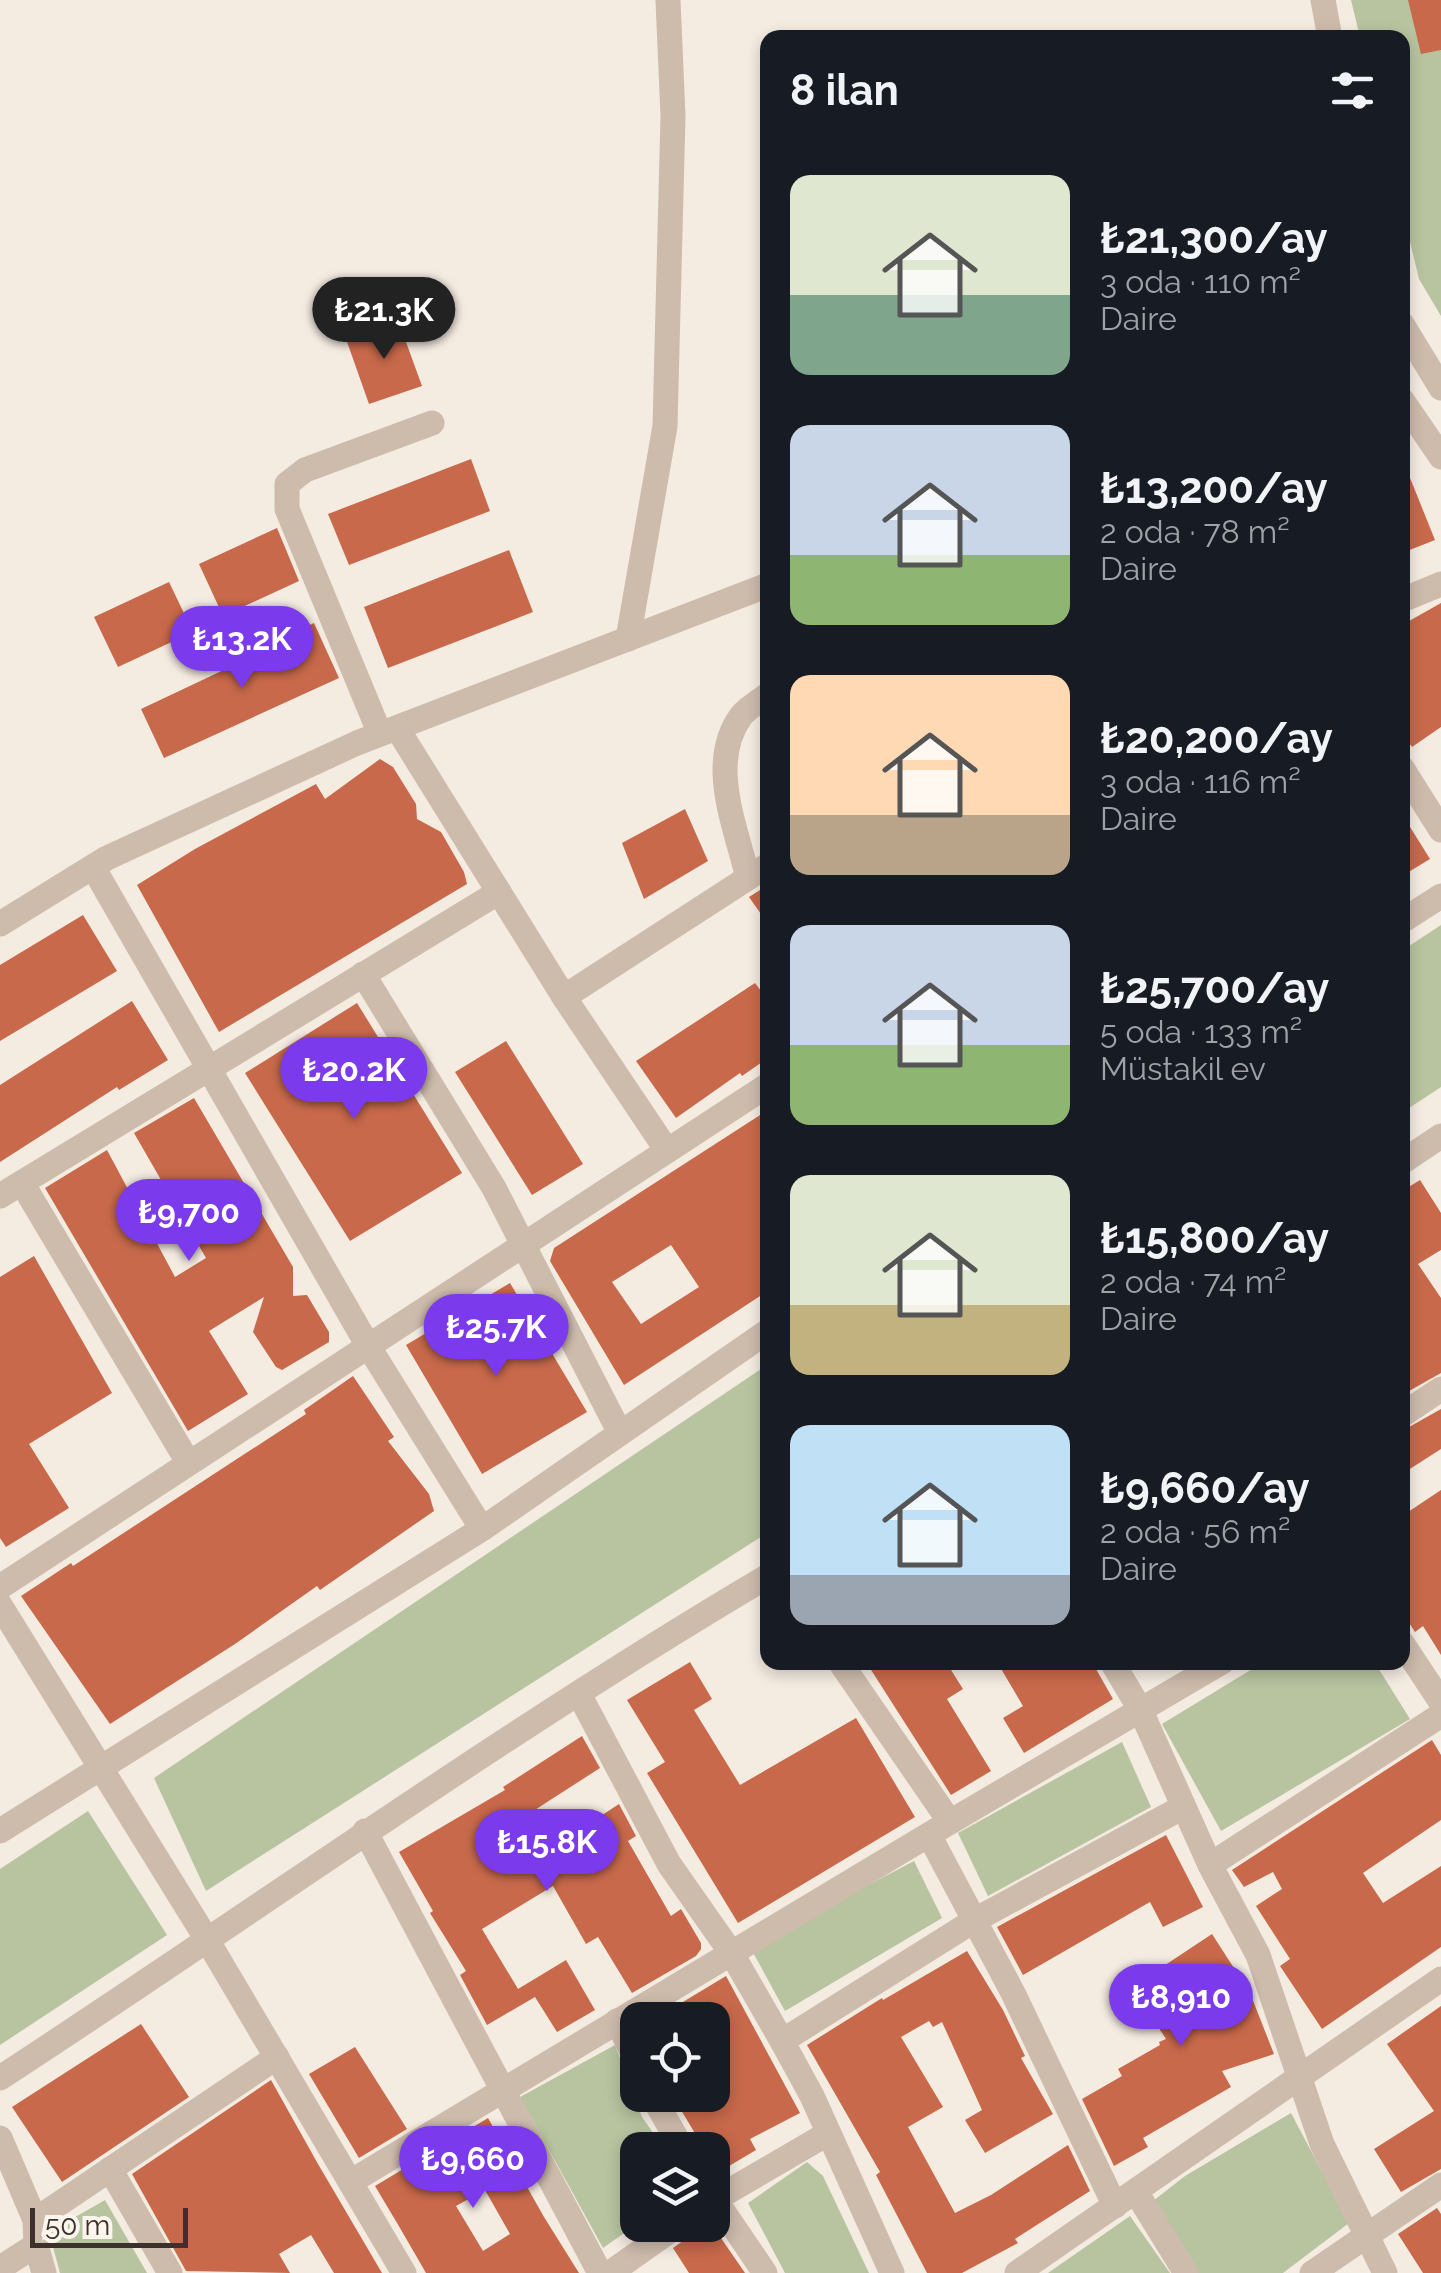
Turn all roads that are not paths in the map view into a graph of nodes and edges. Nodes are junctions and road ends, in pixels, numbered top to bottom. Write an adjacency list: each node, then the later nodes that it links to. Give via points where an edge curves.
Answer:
1 (668, 0): 12 (street, via 673,116 665,426)
2 (1322, 0): 3 (street)
3 (1328, 30)
4 (1410, 337): 5 (street)
5 (1441, 388)
6 (1410, 412): 8 (street)
7 (432, 423): 14 (street, via 305,470 287,484 288,509)
8 (1441, 457)
9 (1441, 584): 11 (street)
10 (760, 588): 12 (street)
11 (1410, 597)
12 (628, 638): 14 (street)
13 (760, 700): 18 (street, via 743,713 726,746 728,799)
14 (389, 731): 17 (street); 19 (street)
15 (1410, 781): 16 (street)
16 (1441, 830)
17 (93, 867): 22 (street); 25 (street)
18 (758, 872): 24 (street)
19 (499, 892): 23 (street); 24 (street)
20 (1441, 896): 21 (street)
21 (1410, 916)
22 (0, 924)
23 (363, 974): 25 (street); 31 (street)
24 (564, 997): 28 (street)
25 (208, 1070): 30 (street); 33 (street)
26 (760, 1090): 28 (street)
27 (1441, 1136): 29 (street)
28 (666, 1149): 31 (street)
29 (1410, 1157)
30 (11, 1189): 37 (street)
31 (525, 1244): 33 (street); 36 (street)
32 (760, 1337): 36 (street)
33 (367, 1344): 37 (street); 38 (street)
34 (1441, 1389): 35 (street)
35 (1410, 1410)
36 (620, 1433): 38 (street)
37 (188, 1462): 40 (street)
38 (482, 1529): 50 (street)
39 (760, 1581): 46 (street)
40 (0, 1587)
41 (0, 1605): 50 (street)
42 (1410, 1655): 47 (street)
43 (845, 1670): 52 (street)
44 (1117, 1670): 48 (street)
45 (1208, 1670): 48 (street)
46 (579, 1694): 54 (street); 58 (street, via 669,1864)
47 (1441, 1702)
48 (1140, 1710): 51 (street); 52 (street)
49 (1441, 1715): 55 (street)
50 (100, 1768): 53 (street); 57 (street)
51 (1183, 1807): 55 (street); 56 (street)
52 (939, 1828): 56 (street); 58 (street)
53 (0, 1831)
54 (365, 1831): 57 (street); 66 (street)
55 (1210, 1865): 64 (street, via 1258,1955)
56 (975, 1920): 62 (street); 73 (street)
57 (206, 1938): 63 (street); 65 (street)
58 (732, 1954): 60 (street); 62 (street)
59 (1441, 1979): 64 (street)
60 (617, 2021): 61 (street); 66 (street)
61 (620, 2027)
62 (782, 2041): 67 (street)
63 (278, 2057): 69 (street); 70 (street)
64 (1298, 2077): 73 (street); 76 (street)
65 (0, 2078)
66 (504, 2088): 70 (street); 82 (street)
67 (828, 2134): 72 (street); 85 (street)
68 (0, 2138): 75 (street)
69 (110, 2169): 75 (street); 81 (street)
70 (352, 2181): 79 (street)
71 (1441, 2185): 76 (street)
72 (730, 2189)
73 (1125, 2199): 86 (street); 87 (street)
74 (730, 2223): 84 (street)
75 (36, 2232): 78 (street); 80 (street)
76 (1366, 2237): 88 (street); 89 (street)
77 (654, 2242): 83 (street)
78 (0, 2268)
79 (400, 2272)
80 (44, 2273)
81 (170, 2273)
82 (600, 2273)
83 (610, 2273)
84 (764, 2273)
85 (892, 2273)
86 (1017, 2273)
87 (1186, 2273)
88 (1312, 2273)
89 (1385, 2273)

